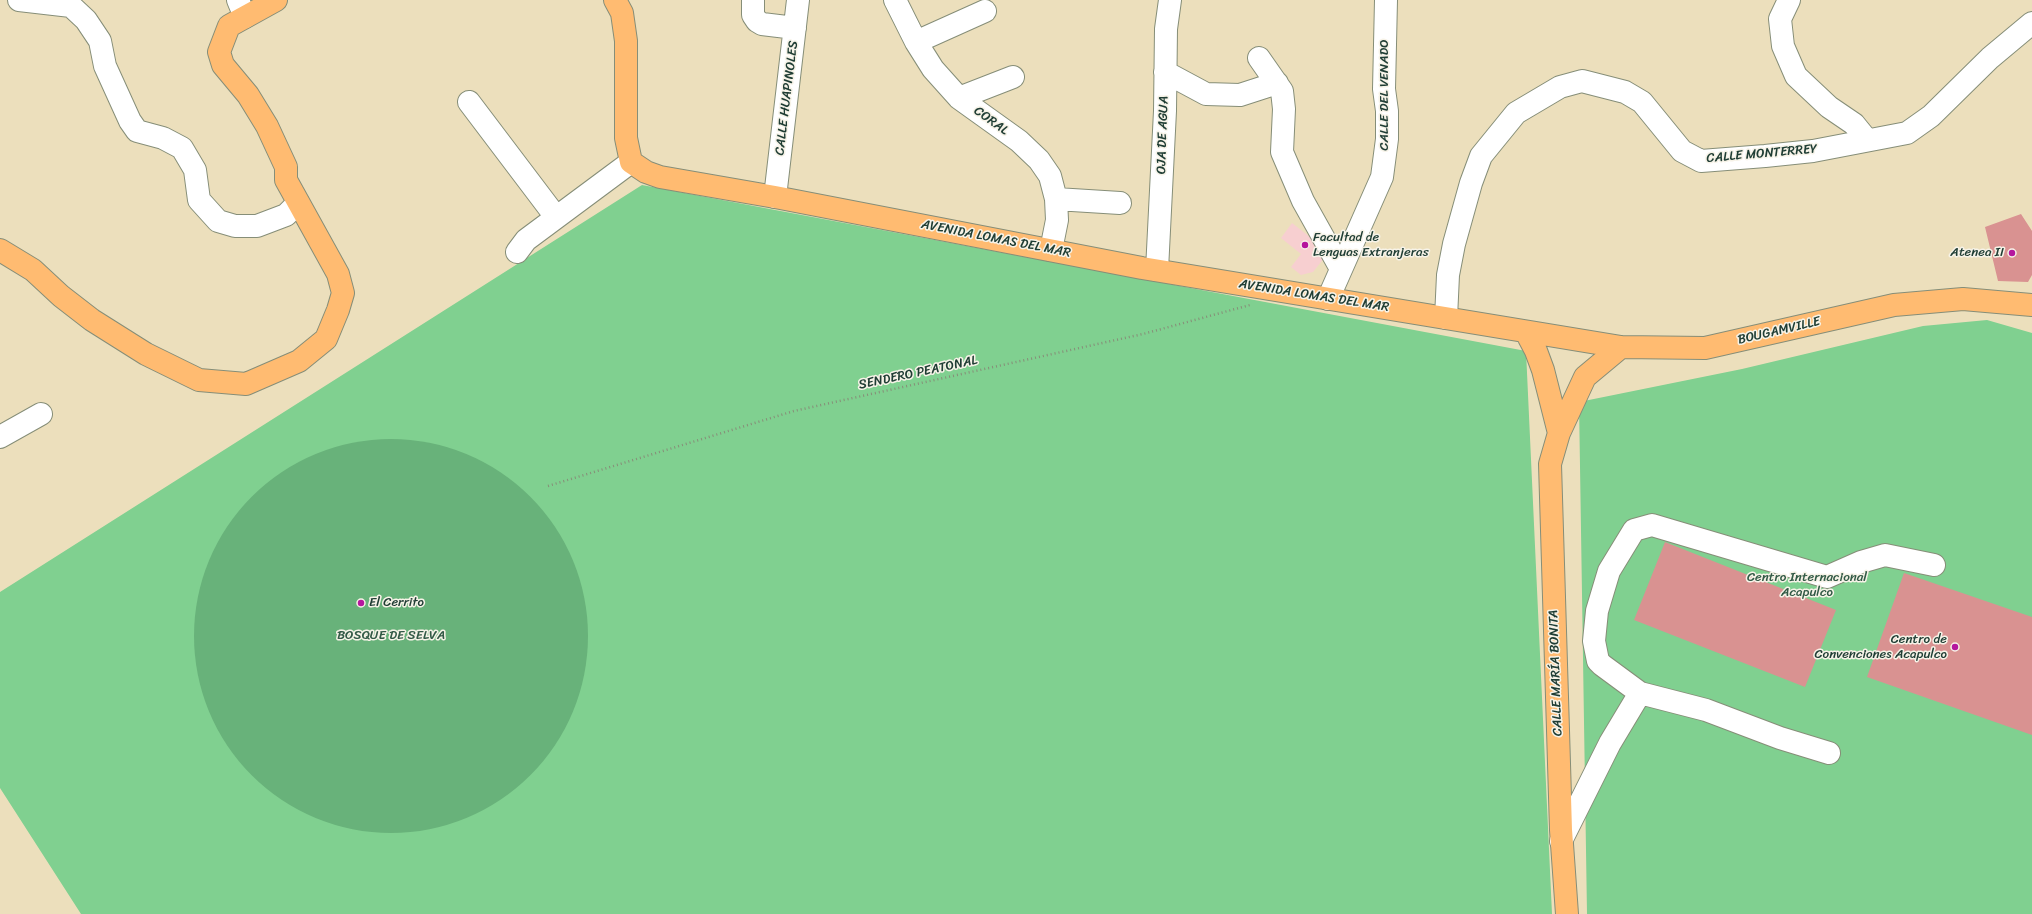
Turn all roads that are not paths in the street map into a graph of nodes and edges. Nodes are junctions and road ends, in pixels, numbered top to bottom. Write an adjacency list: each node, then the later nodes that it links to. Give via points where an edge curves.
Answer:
1 (19, 0): 25 (street, via 71,6 86,20 100,41 105,66 130,121 137,131 163,138 182,148 195,170 199,200 218,221 235,226 257,226 286,215)
2 (276, 0): 10 (main road)
3 (753, 0): 13 (street, via 753,15 757,21 762,24)
4 (798, 0): 13 (street, CALLE HUAPINOLES)
5 (895, 0): 14 (street, CORAL)
6 (1170, 0): 16 (street, OJA DE AGUA)
7 (1386, 0): 31 (street, CALLE DEL VENADO, via 1384,89 1387,139 1382,177)
8 (1788, 0): 21 (street, via 1780,19 1783,46 1796,76 1829,107 1854,124)
9 (618, 1): 22 (main road, via 626,41 626,138)
10 (241, 8): 25 (main road, via 229,26 219,52 223,65 248,95 267,126 286,167 286,180)
11 (985, 11): 14 (street)
12 (2032, 24): 21 (street, CALLE MONTERREY, via 1990,58 1925,120 1907,133)
13 (795, 28): 23 (street, CALLE HUAPINOLES)
14 (916, 42): 19 (street, CORAL, via 933,69)
15 (1259, 58): 18 (street)
16 (1165, 72): 18 (street, via 1206,94 1240,95); 32 (street, OJA DE AGUA)
17 (1013, 77): 19 (street)
18 (1277, 83): 31 (street, via 1282,91 1284,109 1282,152 1303,201)
19 (959, 98): 24 (street, CORAL, via 1019,141 1039,160 1050,176)
20 (469, 102): 27 (street)
21 (1867, 140): 35 (street, CALLE MONTERREY, via 1813,150 1701,161 1682,151 1642,102 1625,92 1582,81 1560,87 1516,113 1481,156 1454,244 1448,275)
22 (631, 162): 23 (main road, AVENIDA LOMAS DEL MAR, via 660,177); 27 (street)
23 (775, 197): 29 (main road, AVENIDA LOMAS DEL MAR)
24 (1056, 199): 26 (street); 29 (street, CORAL, via 1057,220)
25 (298, 203): 28 (main road, via 338,274 343,293 326,340 299,361 246,384 199,380 146,354 92,320 33,270)
26 (1120, 203)
27 (556, 217): 30 (street, via 526,240)
28 (0, 250)
29 (1051, 250): 32 (main road, AVENIDA LOMAS DEL MAR)
30 (517, 252)
31 (1341, 269): 33 (street, CALLE DEL VENADO)
32 (1158, 270): 33 (main road, AVENIDA LOMAS DEL MAR)
33 (1328, 299): 35 (main road, AVENIDA LOMAS DEL MAR)
34 (2032, 305): 37 (main road, BOUGAMVILLE, via 1963,299 1894,305 1705,348)
35 (1446, 318): 36 (main road, AVENIDA LOMAS DEL MAR)
36 (1526, 332): 37 (main road, BOUGAMVILLE); 39 (main road, via 1543,370)
37 (1621, 347): 39 (main road, CALLE MARÍA BONITA, via 1585,377)
38 (41, 414): 40 (street)
39 (1559, 433): 44 (main road, CALLE MARÍA BONITA, via 1550,464)
40 (0, 437)
41 (1934, 565): 42 (street, via 1885,555 1827,576 1652,525 1634,530 1609,571 1597,611 1594,641 1598,661)
42 (1640, 693): 43 (street, via 1706,710 1780,738); 44 (street, via 1610,743)
43 (1829, 753)
44 (1561, 841): 45 (main road, CALLE MARÍA BONITA)
45 (1566, 914)

